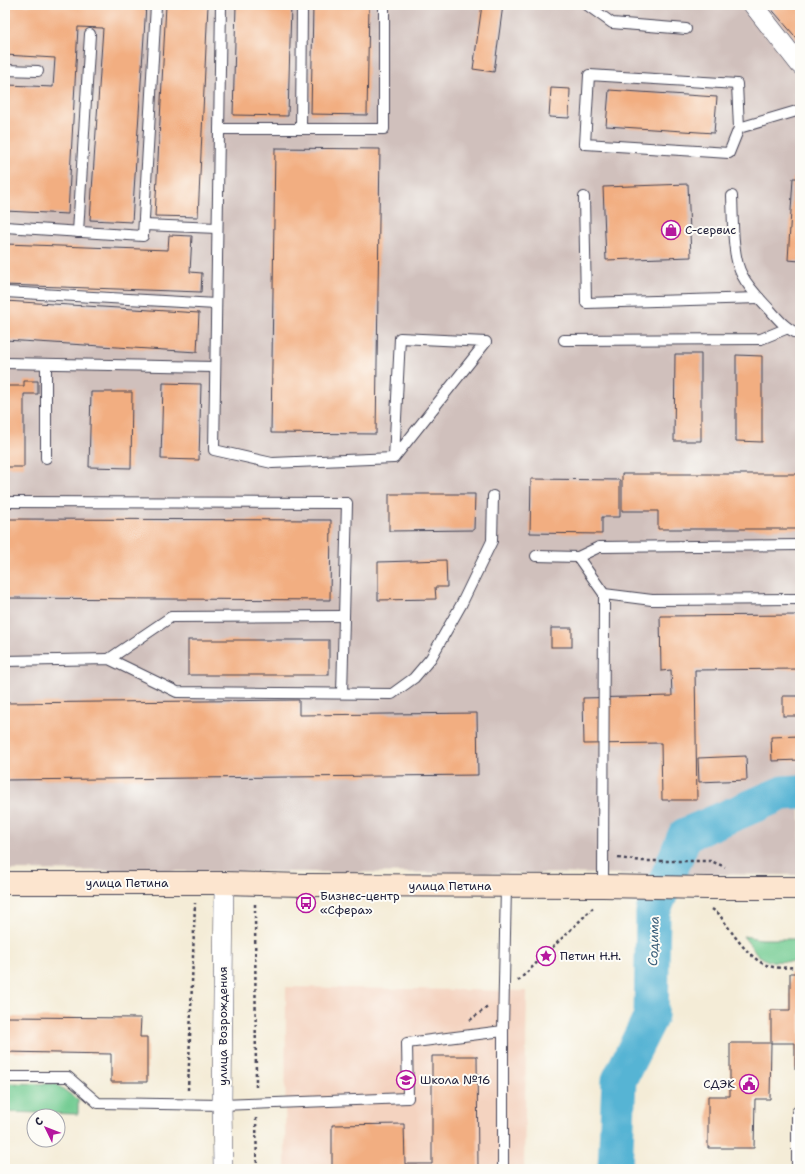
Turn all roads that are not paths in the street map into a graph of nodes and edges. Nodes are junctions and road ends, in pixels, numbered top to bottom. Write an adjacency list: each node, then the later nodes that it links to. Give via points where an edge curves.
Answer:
1 (156, 5): 18 (lane)
2 (221, 5): 13 (lane)
3 (302, 5): 15 (lane)
4 (384, 5): 15 (lane, via 384,129)
5 (587, 5): 7 (lane, via 612,23)
6 (753, 5): 9 (street)
7 (686, 29)
8 (90, 34): 21 (lane)
9 (800, 65)
10 (5, 70): 11 (lane)
11 (38, 71)
12 (800, 110): 14 (lane)
13 (219, 128): 15 (lane); 20 (lane)
14 (739, 128): 14 (lane, via 737,84 589,75 585,144 729,153)
15 (301, 129)
16 (732, 196): 23 (lane, via 737,264 747,284)
17 (584, 197): 23 (lane, via 586,303)
18 (144, 225): 20 (lane); 21 (lane, via 143,236)
19 (5, 227): 21 (lane)
20 (217, 228): 24 (lane)
21 (78, 232)
22 (5, 292): 24 (lane)
23 (759, 298): 25 (lane)
24 (216, 304): 30 (lane)
25 (788, 328): 26 (lane); 27 (lane, via 761,339)
26 (800, 334)
27 (564, 340)
28 (5, 364): 29 (lane)
29 (46, 364): 30 (lane); 31 (lane)
30 (214, 367): 32 (lane, via 214,450 272,463)
31 (46, 458)
32 (394, 458): 32 (lane, via 400,338 486,342 452,385)
33 (493, 496): 43 (lane, via 492,541 461,605 431,658 414,678 392,694)
34 (5, 502): 40 (lane, via 346,503)
35 (800, 546): 37 (lane, via 599,547)
36 (536, 556): 37 (lane)
37 (578, 557): 38 (lane)
38 (604, 594): 39 (lane, via 652,600); 47 (lane)
39 (800, 599)
40 (344, 616): 41 (lane, via 171,617); 43 (lane)
41 (108, 659): 42 (lane); 43 (lane, via 177,692)
42 (5, 661)
43 (342, 693)
44 (5, 883): 45 (street, улица Петина)
45 (224, 883): 46 (street, улица Петина); 51 (street, улица Возрождения)
46 (506, 886): 47 (street, улица Петина); 49 (lane)
47 (603, 886): 48 (street, улица Петина, via 639,887 706,896)
48 (800, 888)
49 (503, 1031): 51 (lane, via 407,1043 408,1098); 54 (lane)
50 (5, 1077): 51 (lane, via 68,1077 98,1103)
51 (222, 1105): 53 (street, улица Возрождения)
52 (800, 1110): 55 (lane, via 797,1112)
53 (223, 1169)
54 (503, 1169)
55 (797, 1169)

